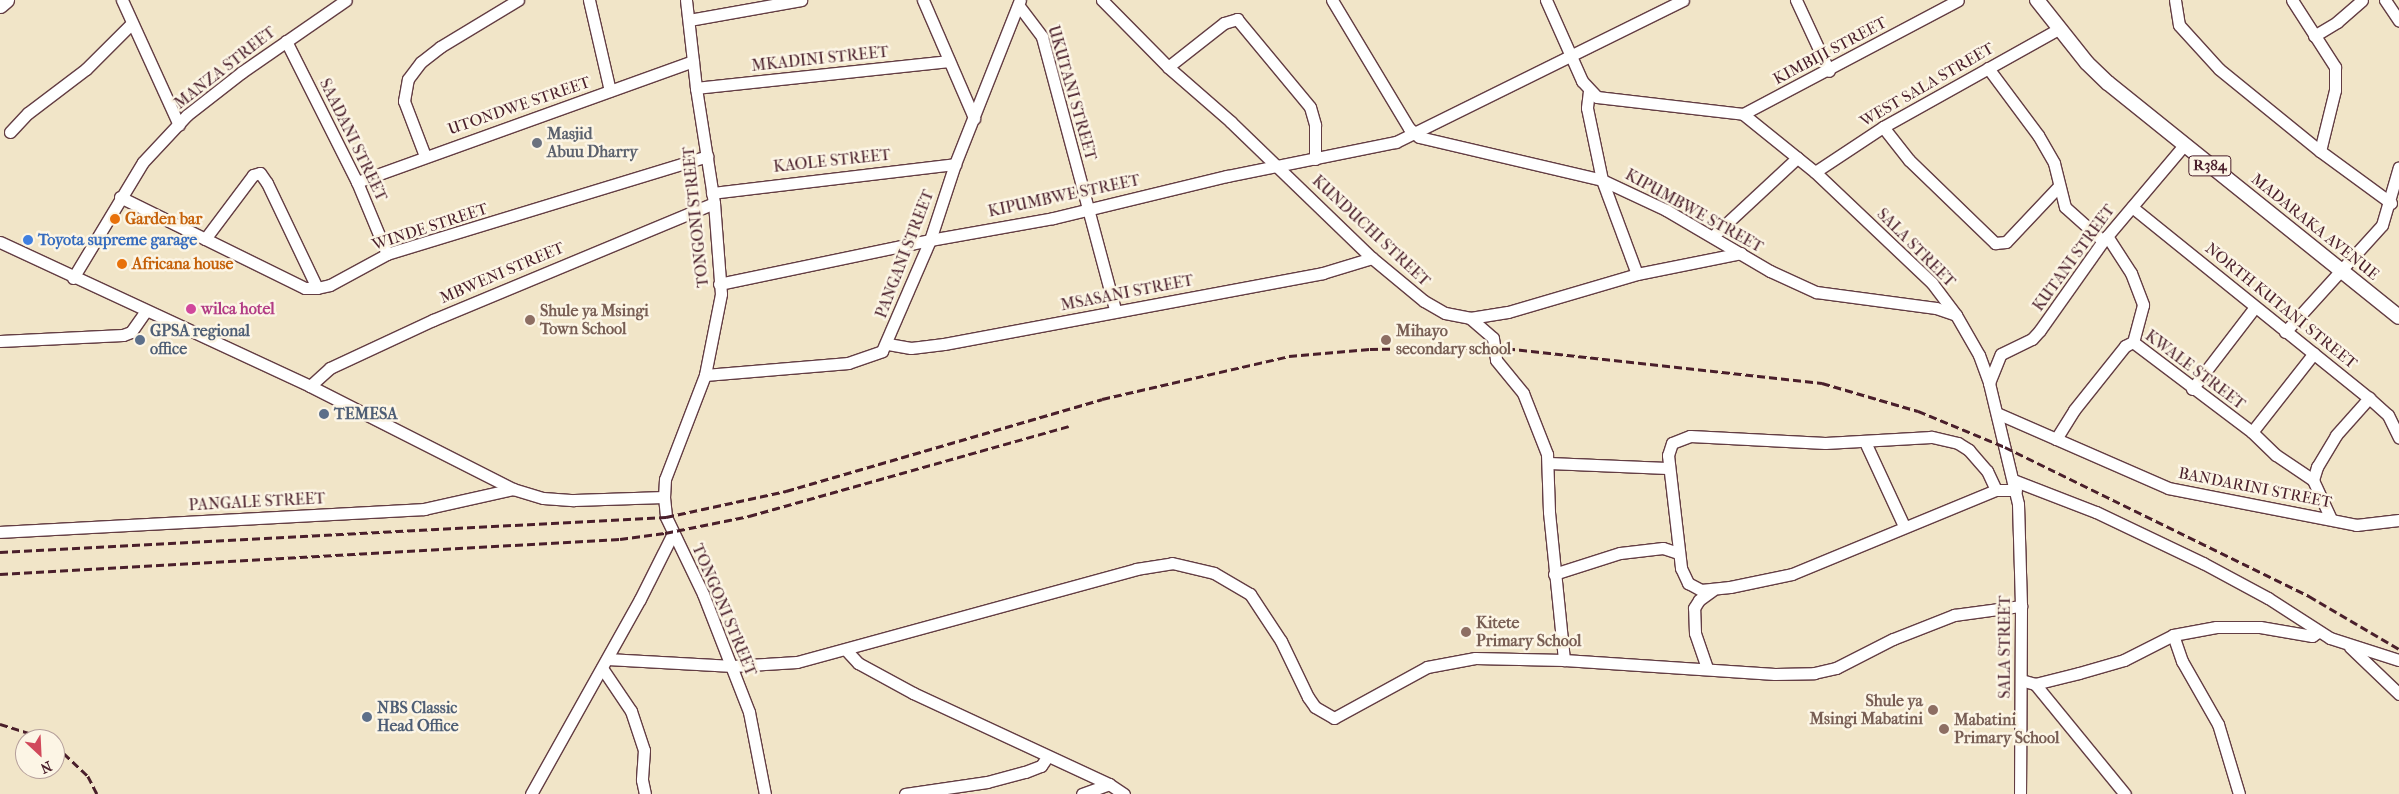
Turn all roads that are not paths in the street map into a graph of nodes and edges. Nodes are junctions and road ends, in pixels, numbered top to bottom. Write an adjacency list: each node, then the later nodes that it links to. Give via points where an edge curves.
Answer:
1 (6, 0): 21 (highway)
2 (122, 0): 24 (street)
3 (346, 0): 27 (street, MANZA STREET)
4 (518, 0): 45 (street, via 440,47 421,62 408,79 404,101)
5 (589, 0): 35 (street)
6 (801, 0): 22 (street)
7 (924, 0): 30 (street)
8 (1102, 0): 31 (street, KUNDUCHI STREET)
9 (1332, 0): 42 (street)
10 (1546, 0): 28 (street)
11 (1682, 0): 28 (street, KIPUMBWE STREET)
12 (1796, 0): 33 (street)
13 (1958, 0): 33 (street, KIMBIJI STREET)
14 (2037, 0): 25 (main road, MADARAKA AVENUE / R384)
15 (2175, 0): 44 (street, via 2176,20 2192,42 2219,69)
16 (2292, 0): 26 (street)
17 (2362, 0): 26 (street, via 2337,22)
18 (2385, 0): 23 (street)
19 (689, 1): 22 (street, TONGONI STREET)
20 (1019, 3): 38 (street, PANGANI STREET); 60 (street, UKUTANI STREET, via 1042,37)
21 (0, 5)
22 (689, 20): 29 (street, TONGONI STREET)
23 (2399, 21)
24 (132, 23): 39 (street); 41 (street, via 92,64 28,113)
25 (2058, 29): 32 (street, WEST SALA STREET); 43 (main road, MADARAKA AVENUE / R384, via 2087,63)
26 (2314, 36): 44 (street, via 2335,67 2334,90)
27 (286, 41): 39 (street, MANZA STREET, via 242,72); 54 (street, SAADANI STREET)
28 (1570, 54): 36 (street); 42 (street, KIPUMBWE STREET)
29 (692, 61): 34 (street, TONGONI STREET); 35 (street, UTONDWE STREET)
30 (949, 61): 34 (street, MKADINI STREET); 38 (street)
31 (1168, 67): 48 (street, via 1224,23 1237,19 1310,107 1315,124); 50 (street, KUNDUCHI STREET)
32 (1988, 68): 40 (street, WEST SALA STREET); 55 (street, via 2038,135 2054,163)
33 (1829, 71): 37 (street, KIMBIJI STREET)
34 (696, 88): 46 (street, TONGONI STREET)
35 (610, 91): 45 (street, UTONDWE STREET)
36 (1589, 91): 37 (street, via 1597,97 1616,100); 53 (street, via 1587,108)
37 (1743, 114): 47 (street, SALA STREET)
38 (974, 118): 49 (street, PANGANI STREET)
39 (179, 125): 56 (street, MANZA STREET, via 143,162)
40 (1883, 128): 52 (street, WEST SALA STREET); 55 (street, via 1909,160 1975,226 2000,245)
41 (10, 132)
42 (1414, 135): 48 (street, KIPUMBWE STREET); 53 (street, KIPUMBWE STREET, via 1445,145)
43 (2184, 145): 58 (street, KUTANI STREET); 71 (main road, MADARAKA AVENUE / R384)
44 (2320, 151): 59 (street)
45 (425, 156): 54 (street, UTONDWE STREET)
46 (707, 156): 57 (street, TONGONI STREET); 68 (street, WINDE STREET)
47 (1797, 158): 52 (street, SALA STREET); 61 (street)
48 (1315, 159): 50 (street, KIPUMBWE STREET)
49 (956, 164): 57 (street, KAOLE STREET); 64 (street, PANGANI STREET)
50 (1278, 166): 60 (street, KIPUMBWE STREET); 66 (street, KUNDUCHI STREET)
51 (2399, 167): 59 (street)
52 (1815, 172): 79 (street, SALA STREET, via 1932,283)
53 (1602, 180): 61 (street, KIPUMBWE STREET); 72 (street)
54 (358, 182): 68 (street, SAADANI STREET)
55 (2059, 186): 63 (street, via 2065,207)
56 (120, 197): 62 (street); 73 (street, MANZA STREET)
57 (713, 198): 74 (street, TONGONI STREET); 89 (street, MBWENI STREET, via 330,368)
58 (2132, 207): 63 (street, KUTANI STREET); 76 (street, NORTH KUTANI STREET)
59 (2392, 209): 71 (street, via 2365,246)
60 (1088, 210): 64 (street, KIPUMBWE STREET); 77 (street, UKUTANI STREET)
61 (1713, 236): 67 (street, KIPUMBWE STREET)
62 (205, 239): 75 (street, via 304,288); 75 (street, via 253,175 260,173)
63 (2105, 239): 84 (street, via 2131,273 2144,304); 88 (street, KUTANI STREET, via 2032,339 2001,354)
64 (930, 240): 74 (street, KIPUMBWE STREET); 85 (street, PANGANI STREET)
65 (0, 242): 73 (street)
66 (1357, 244): 69 (street, KUNDUCHI STREET); 70 (street, via 1355,257)
67 (1741, 253): 72 (street, KUNDUCHI STREET); 79 (street, KIPUMBWE STREET, via 1770,271 1816,292 1936,308)
68 (387, 254): 75 (street, WINDE STREET, via 330,285)
69 (1372, 258): 70 (street, MSASANI STREET); 81 (street, KUNDUCHI STREET, via 1433,307)
70 (1346, 267): 77 (street, MSASANI STREET)
71 (2339, 269): 80 (main road, MADARAKA AVENUE / R384); 82 (street)
72 (1637, 274): 81 (street, KUNDUCHI STREET, via 1508,312)
73 (72, 278): 78 (street)
74 (719, 284): 87 (street, TONGONI STREET, via 716,329)
75 (317, 288)
76 (2255, 307): 82 (street, NORTH KUTANI STREET); 90 (street)
77 (1115, 310): 85 (street, MSASANI STREET, via 944,344 911,348)
78 (145, 312): 83 (street, via 131,332 123,335); 89 (street)
79 (1956, 315): 88 (street, SALA STREET, via 1979,355)
80 (2399, 317)
81 (1470, 318): 97 (street, via 1493,338 1495,357 1526,400)
82 (2285, 332): 86 (street, NORTH KUTANI STREET)
83 (0, 341)
84 (2133, 342): 90 (street, KWALE STREET); 95 (street, KWALE STREET, via 2125,346)
85 (888, 344): 87 (street, PANGANI STREET, via 872,356 848,363)
86 (2314, 353): 91 (street, NORTH KUTANI STREET); 93 (street)
87 (706, 376): 103 (street, TONGONI STREET, via 665,479)
88 (1989, 383): 92 (street, SALA STREET)
89 (310, 386): 101 (street)
90 (2192, 389): 93 (street, KWALE STREET)
91 (2369, 398): 94 (street, NORTH KUTANI STREET, via 2388,415); 99 (street, via 2324,452)
92 (1999, 414): 95 (street, BANDARINI STREET); 100 (street, SALA STREET)
93 (2252, 432): 99 (street, KWALE STREET, via 2276,455)
94 (2399, 438)
95 (2056, 439): 104 (street, BANDARINI STREET, via 2168,488)
96 (1865, 442): 98 (street, via 1685,436 1670,445); 102 (street, via 1913,436 1958,443 1980,460); 106 (street)
97 (1549, 463): 98 (street); 110 (street, via 1547,496)
98 (1667, 468): 109 (street)
99 (2313, 480): 104 (street)
100 (2015, 485): 102 (street); 112 (street, SALA STREET); 113 (street, via 2096,512 2202,563 2268,598)
101 (513, 489): 103 (street, via 543,498 574,500); 107 (street, PANGALE STREET, via 424,509)
102 (1996, 490): 106 (street)
103 (664, 497): 108 (street, TONGONI STREET, via 666,517)
104 (2331, 519): 105 (street, BANDARINI STREET, via 2356,526)
105 (2399, 520)
106 (1904, 526): 111 (street, via 1792,574)
107 (0, 532)
108 (673, 533): 119 (street); 120 (street, TONGONI STREET)
109 (1678, 552): 110 (street, via 1663,548 1620,553); 111 (street, via 1688,583 1701,590)
110 (1554, 574): 117 (street)
111 (1713, 590): 121 (street, via 1694,608 1695,633)
112 (2021, 606): 121 (street, via 1982,609 1934,621 1825,671 1775,674); 122 (street, SALA STREET)
113 (2318, 632): 114 (street, via 2312,636 2260,627 2216,627); 115 (street)
114 (2172, 635): 123 (street, via 2124,660); 135 (street, via 2182,661 2218,724)
115 (2348, 646): 118 (street); 124 (street)
116 (846, 650): 117 (street, via 1136,569 1172,563 1214,574 1250,594 1281,640 1308,697 1315,707 1334,718 1430,666 1475,658); 120 (street, via 796,662); 125 (street, via 858,663 913,693)
117 (1564, 660): 121 (street)
118 (2399, 660)
119 (605, 664): 120 (street); 127 (street); 128 (street, via 634,718 644,750 642,780)
120 (733, 666): 129 (street, TONGONI STREET, via 749,712)
121 (1707, 668)
122 (2021, 680): 123 (street); 133 (street, SALA STREET)
123 (2035, 684): 134 (street)
124 (2399, 694)
125 (1047, 757): 126 (street); 130 (street, via 1041,766 987,782)
126 (1109, 784): 131 (street); 132 (street)
127 (531, 794)
128 (645, 794)
129 (765, 794)
130 (905, 794)
131 (1082, 794)
132 (1124, 794)
133 (2020, 794)
134 (2125, 794)
135 (2239, 794)

